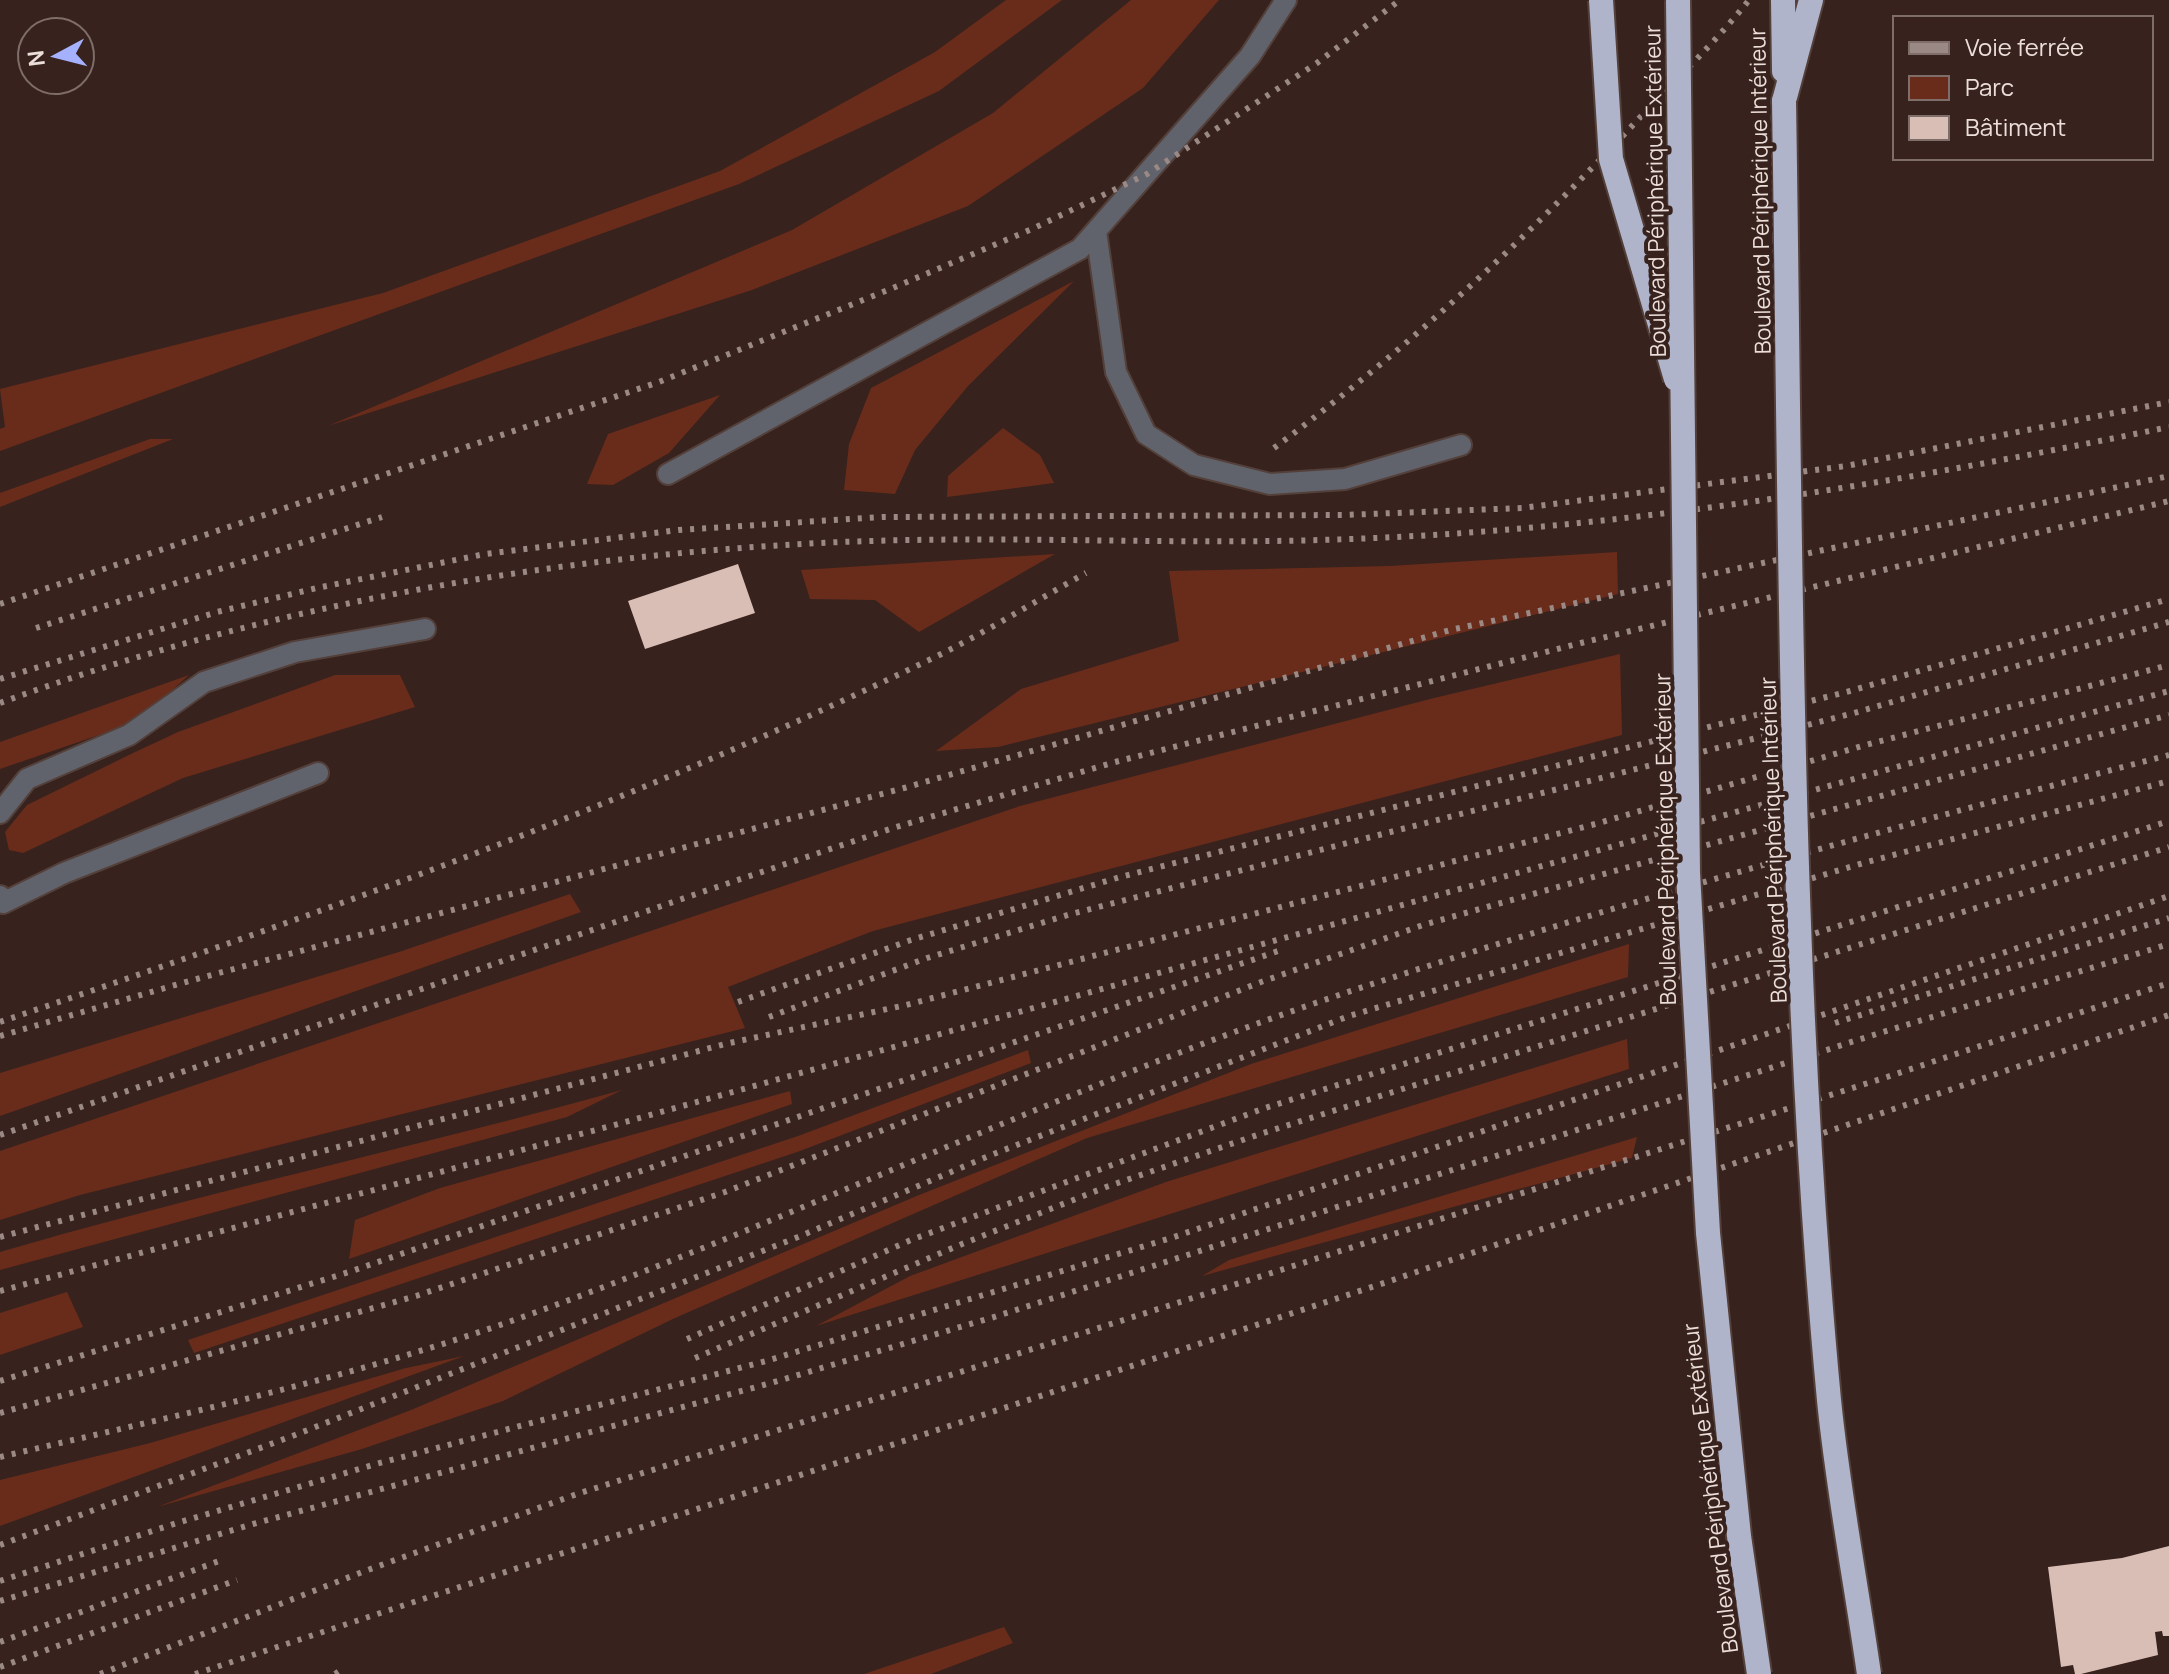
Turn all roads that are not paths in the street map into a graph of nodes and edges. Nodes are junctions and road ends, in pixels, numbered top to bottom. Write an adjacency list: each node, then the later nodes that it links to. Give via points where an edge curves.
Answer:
1 (1286, 0): 7 (lane, via 1250,56)
2 (1601, 0): 8 (highway, bridge, via 1611,159)
3 (1678, 0): 8 (highway, Boulevard Périphérique Extérieur, bridge)
4 (1783, 0): 6 (highway, Boulevard Périphérique Intérieur)
5 (1811, 0): 6 (highway)
6 (1784, 101): 16 (highway, Boulevard Périphérique Intérieur, bridge, via 1797,842 1810,1139 1830,1403)
7 (1096, 231): 9 (lane, via 1116,372 1146,434 1194,465 1270,484 1345,479); 10 (lane, via 1080,249)
8 (1685, 408): 15 (highway, Boulevard Périphérique Extérieur, bridge, via 1688,873 1707,1217 1739,1536)
9 (1461, 445)
10 (668, 474)
11 (425, 629): 13 (lane, via 295,652 204,682 129,735 27,779)
12 (318, 773): 14 (lane, via 64,873 3,903)
13 (0, 813)
14 (0, 896)
15 (1759, 1674)
16 (1869, 1674)

